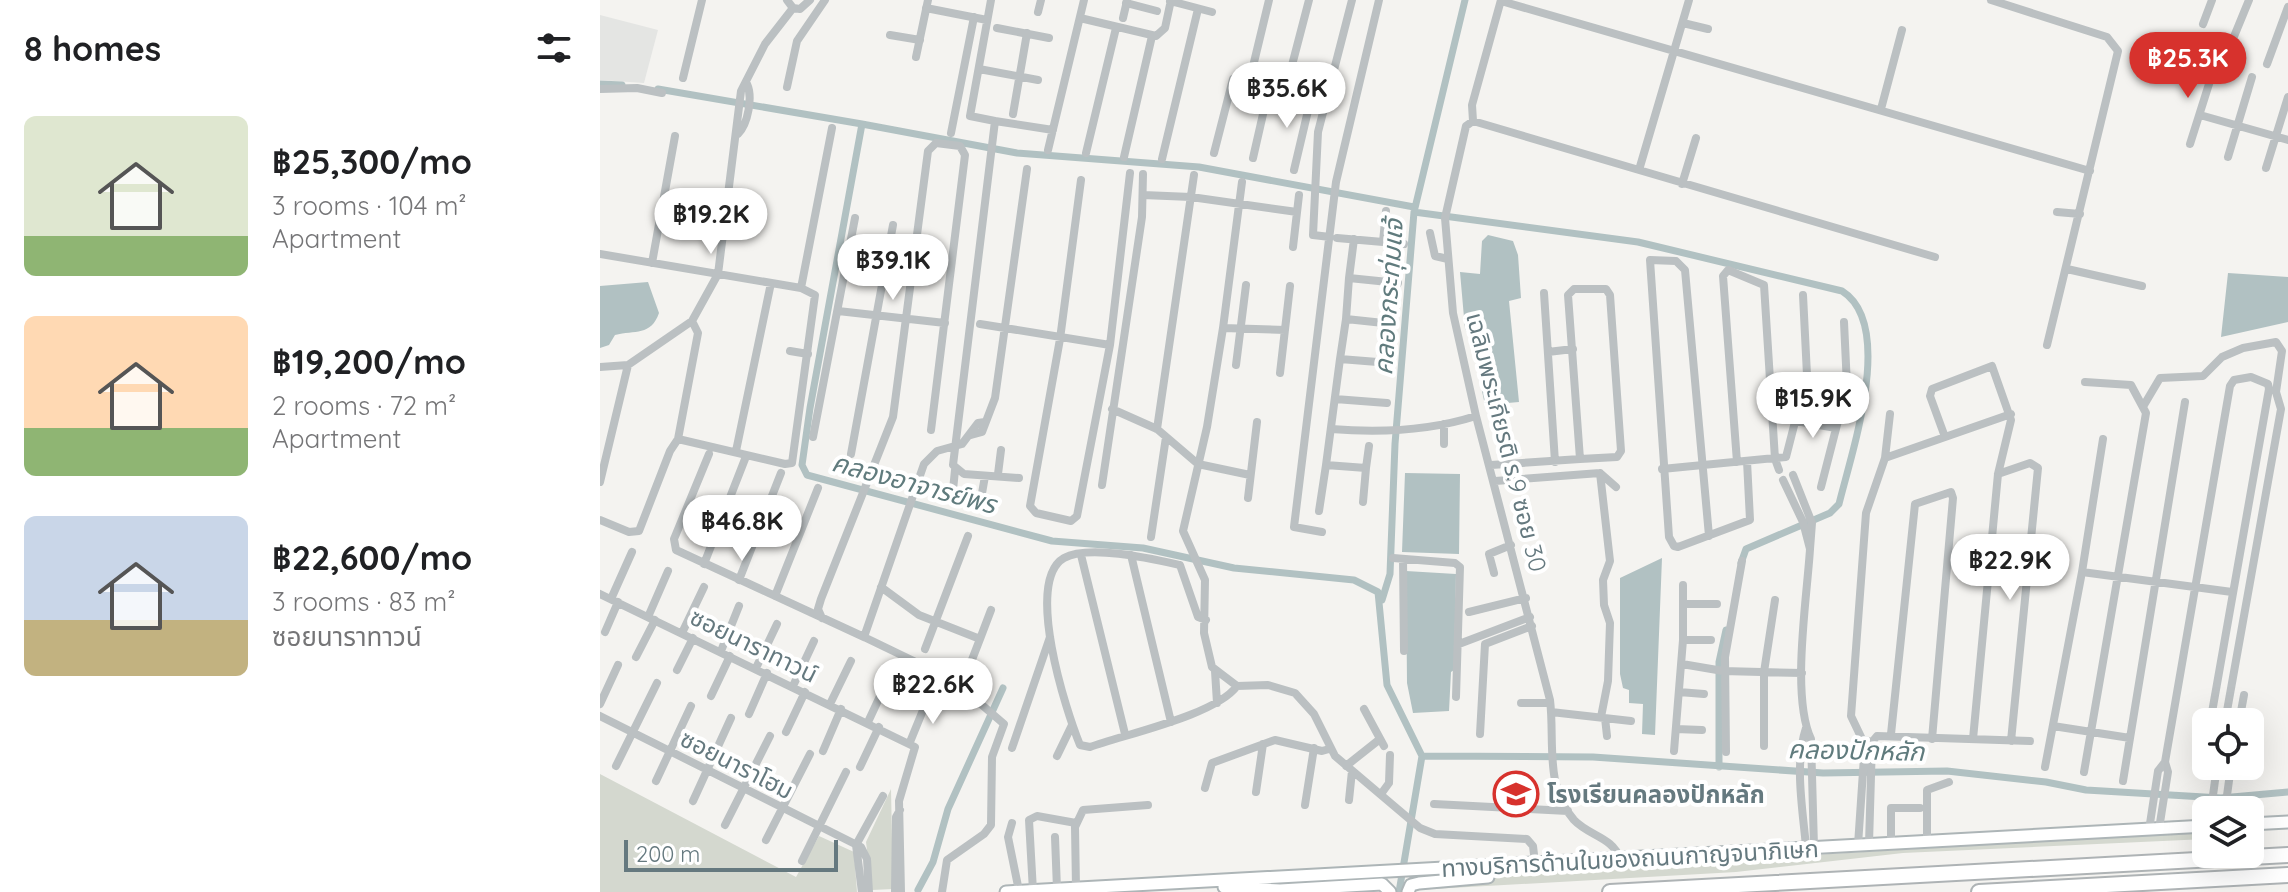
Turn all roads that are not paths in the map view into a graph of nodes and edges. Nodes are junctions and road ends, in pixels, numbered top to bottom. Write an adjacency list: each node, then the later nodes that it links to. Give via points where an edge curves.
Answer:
1 (702, 0): 49 (street)
2 (825, 0): 23 (street)
3 (991, 0): 29 (street)
4 (1041, 0): 24 (street)
5 (1084, 0): 27 (street)
6 (1269, 0): 51 (street)
7 (1309, 0): 55 (street)
8 (1352, 0): 59 (street)
9 (1379, 0): 103 (street, via 1336,182)
10 (1689, 0): 30 (street)
11 (1991, 0): 85 (street, via 2107,37 2115,45 2118,51)
12 (2212, 0): 31 (street)
13 (2249, 0): 42 (street)
14 (1126, 1): 22 (street); 28 (street)
15 (1170, 1): 21 (street); 38 (street, via 1163,32)
16 (1501, 1): 41 (street); 64 (street, เฉลิมพระเกียรติ ร.9 ซอย 30, via 1471,109)
17 (810, 2): 18 (street, via 800,9); 23 (street)
18 (790, 4): 113 (street, via 747,84 751,92 738,134)
19 (927, 4): 26 (street); 40 (street)
20 (2288, 7): 44 (street)
21 (1198, 9): 25 (street); 80 (street)
22 (1157, 11)
23 (816, 12): 52 (street, via 797,41)
24 (1038, 12)
25 (1212, 12)
26 (974, 17): 29 (street); 68 (street)
27 (1080, 18): 33 (street); 67 (street)
28 (1123, 18)
29 (987, 20): 46 (street)
30 (1683, 23): 34 (street); 41 (street)
31 (2203, 24)
32 (997, 28): 36 (street)
33 (1116, 28): 38 (street); 75 (street)
34 (1708, 29)
35 (1902, 30): 60 (street)
36 (1027, 33): 39 (street); 47 (street)
37 (890, 35): 40 (street)
38 (1152, 36): 77 (street)
39 (1049, 38)
40 (920, 40): 43 (street)
41 (1675, 50): 60 (street); 84 (street)
42 (2226, 56)
43 (916, 57)
44 (2267, 64)
45 (2215, 65): 62 (street)
46 (979, 69): 47 (street); 63 (street, via 970,116)
47 (1020, 77): 50 (street); 61 (street)
48 (2252, 77): 65 (street)
49 (683, 78)
50 (1038, 80)
51 (1249, 83): 53 (street); 76 (street, via 1233,79)
52 (787, 87)
53 (1269, 88): 55 (street); 79 (street)
54 (600, 89): 56 (street)
55 (1285, 92): 58 (street)
56 (662, 93)
57 (2288, 97): 70 (street)
58 (1311, 98): 59 (street); 83 (street)
59 (1325, 101): 103 (street, via 1318,132 1313,235)
60 (1881, 109): 85 (street)
61 (1013, 114)
62 (2200, 115): 65 (street); 73 (street)
63 (995, 121): 67 (street); 171 (street)
64 (1473, 121): 84 (street); 110 (street, เฉลิมพระเกียรติ ร.9 ซอย 30, via 1466,126 1446,214)
65 (2238, 125): 70 (street); 78 (street)
66 (832, 128): 120 (street)
67 (1053, 130): 74 (street)
68 (951, 133)
69 (675, 136): 111 (street)
70 (2275, 136): 72 (street); 81 (street)
71 (1696, 138): 91 (street)
72 (2288, 140)
73 (2190, 144)
74 (1048, 150)
75 (1086, 153)
76 (1214, 153)
77 (1124, 157)
78 (2228, 157)
79 (1253, 158)
80 (1162, 159)
81 (2266, 168)
82 (1027, 169): 133 (street)
83 (1294, 170)
84 (1639, 170): 91 (street)
85 (2090, 171): 99 (street)
86 (1130, 173): 137 (street)
87 (1143, 174): 92 (street)
88 (1194, 175): 94 (street)
89 (1081, 180): 136 (street)
90 (1242, 182): 95 (street)
91 (1682, 184): 109 (street)
92 (1143, 195): 94 (street); 154 (street)
93 (1299, 195): 97 (street)
94 (1191, 197): 95 (street); 162 (street)
95 (1238, 204): 97 (street); 132 (street)
96 (1386, 211): 105 (street)
97 (1297, 212): 107 (street)
98 (2057, 212): 99 (street)
99 (2080, 214): 112 (street)
100 (855, 218): 123 (street)
101 (893, 225): 124 (street)
102 (1430, 233): 110 (street, via 1435,256)
103 (1333, 237): 104 (street); 215 (street, via 1294,527)
104 (1354, 239): 105 (street); 114 (street)
105 (1383, 242): 106 (street)
106 (1404, 244)
107 (1293, 247)
108 (600, 254): 111 (street)
109 (1935, 257)
110 (1448, 259): 157 (street, เฉลิมพระเกียรติ ร.9 ซอย 30)
111 (652, 263): 113 (street)
112 (2067, 269): 119 (street); 138 (street)
113 (718, 274): 115 (street); 127 (street)
114 (1349, 278): 116 (street); 126 (street)
115 (771, 283): 120 (street); 174 (street)
116 (1398, 283)
117 (1246, 285): 134 (street)
118 (1290, 286): 135 (street)
119 (2142, 286)
120 (801, 288): 142 (street, via 816,298)
121 (1544, 293): 141 (street)
122 (1803, 295): 158 (street, via 1807,375)
123 (838, 311): 124 (street); 165 (street)
124 (876, 317): 125 (street); 176 (street)
125 (906, 319): 129 (street); 129 (street, via 928,151 936,143 960,146 965,152); 247 (street, via 893,417 819,603)
126 (1346, 319): 131 (street); 143 (street)
127 (692, 321): 145 (street); 168 (street, via 698,333)
128 (1844, 322): 161 (street, via 1848,370)
129 (945, 323): 164 (street)
130 (980, 324): 133 (street)
131 (1393, 324)
132 (1223, 328): 134 (street); 184 (street)
133 (1006, 329): 136 (street); 171 (street, via 995,398 982,432)
134 (1240, 329): 135 (street); 146 (street)
135 (1285, 330): 148 (street)
136 (1060, 339): 137 (street); 137 (street, via 1030,506 1036,513 1071,521 1077,516)
137 (1110, 345)
138 (2047, 345)
139 (1573, 349): 141 (street); 179 (street); 179 (street, via 1570,291 1606,289 1621,451 1617,457)
140 (790, 351): 142 (street)
141 (1548, 352): 182 (street)
142 (808, 354): 174 (street, via 792,463)
143 (1340, 359): 144 (street); 150 (street)
144 (1390, 363)
145 (628, 365): 147 (street); 201 (street)
146 (1236, 365)
147 (600, 367)
148 (1280, 373)
149 (2085, 382): 153 (street, via 2131,385)
150 (1335, 399): 152 (street); 163 (street)
151 (2185, 402): 230 (street)
152 (1387, 403)
153 (2144, 405): 228 (street); 296 (street, via 2160,378 2203,376 2222,357 2243,348 2279,345 2283,356 2276,392 2281,409)
154 (1112, 409): 162 (street); 202 (street)
155 (1890, 414): 177 (street)
156 (2011, 414): 167 (street); 167 (street, via 1994,368 1988,365 1932,389); 195 (street)
157 (1476, 416): 160 (street); 186 (street, เฉลิมพระเกียรติ ร.9 ซอย 30)
158 (1796, 421): 161 (street); 181 (street)
159 (1257, 422): 196 (street)
160 (1444, 424): 163 (street, via 1380,433); 170 (street)
161 (1836, 428): 205 (street)
162 (1157, 429): 166 (street)
163 (1331, 429): 185 (street)
164 (931, 430)
165 (813, 437)
166 (1166, 437): 184 (street); 218 (street)
167 (1945, 437): 177 (street)
168 (678, 439): 174 (street); 214 (street, via 639,531)
169 (2103, 439): 226 (street)
170 (1444, 444)
171 (955, 446): 191 (street); 233 (street, via 928,457)
172 (1369, 446): 188 (street)
173 (1001, 450): 194 (street)
174 (736, 451)
175 (709, 454): 224 (street, via 674,543 678,552)
176 (851, 454)
177 (1885, 458): 326 (street, via 1866,513 1851,716)
178 (745, 459): 224 (street)
179 (1580, 459): 182 (street)
180 (1775, 459): 181 (street); 183 (street); 183 (street, via 1764,285 1728,270 1723,276); 190 (street)
181 (1787, 461): 190 (street); 197 (street)
182 (1555, 462): 186 (street)
183 (1742, 462): 187 (street); 217 (street, via 1750,520)
184 (1198, 464): 196 (street); 248 (street, via 1183,522 1186,545 1205,580)
185 (1326, 465): 188 (street); 213 (street)
186 (1491, 465): 200 (street, เฉลิมพระเกียรติ ร.9 ซอย 30)
187 (1701, 466): 189 (street); 189 (street, via 1685,270 1682,263 1656,258 1648,264); 217 (street)
188 (1366, 468): 212 (street)
189 (1662, 469): 217 (street, via 1670,543 1678,547)
190 (1779, 470): 199 (street)
191 (960, 472): 198 (street); 203 (street); 208 (street)
192 (781, 473): 229 (street)
193 (1600, 473): 200 (street); 204 (street); 303 (street, via 1610,561 1603,580 1610,623)
194 (998, 474): 198 (street); 207 (street, via 1016,478)
195 (1998, 474): 322 (street); 323 (street, via 2030,463 2038,468)
196 (1250, 475): 209 (street)
197 (1793, 475): 199 (street); 211 (street)
198 (985, 476): 210 (street)
199 (1783, 480): 211 (street)
200 (1495, 481): 219 (street, เฉลิมพระเกียรติ ร.9 ซอย 30)
201 (600, 482)
202 (1102, 485)
203 (963, 486)
204 (1616, 487)
205 (1821, 487)
206 (818, 488): 237 (street)
207 (1009, 489)
208 (953, 490)
209 (1248, 498)
210 (981, 499)
211 (1798, 500): 277 (street, via 1810,549)
212 (1363, 502)
213 (1319, 511)
214 (600, 520)
215 (1322, 532)
216 (968, 536): 249 (street)
217 (1709, 536)
218 (1151, 537)
219 (1511, 545): 227 (street, via 1489,554); 238 (street, เฉลิมพระเกียรติ ร.9 ซอย 30)
220 (632, 552): 239 (street)
221 (1081, 555): 222 (street); 254 (street, via 1063,559 1048,578); 315 (street)
222 (1131, 555): 248 (street, via 1180,565 1198,617); 306 (street)
223 (1742, 561): 274 (street)
224 (704, 564): 229 (street)
225 (668, 571): 246 (street)
226 (2082, 572): 228 (street); 308 (street)
227 (1494, 573)
228 (2118, 578): 230 (street); 313 (street)
229 (739, 580): 237 (street)
230 (2154, 581): 234 (street); 320 (street)
231 (1683, 585): 241 (street)
232 (704, 587): 253 (street)
233 (881, 587): 249 (street); 255 (street)
234 (2194, 587): 235 (street); 235 (street, via 2230,386 2251,377 2269,389); 371 (street, via 2165,762 2158,771 2161,786)
235 (2232, 592): 295 (street)
236 (600, 594): 239 (street, ซอยนาราทาวน์)
237 (775, 596): 247 (street)
238 (1526, 598): 245 (street); 250 (street, เฉลิมพระเกียรติ ร.9 ซอย 30)
239 (614, 600): 246 (street, ซอยนาราทาวน์); 252 (street)
240 (1775, 600): 275 (street)
241 (1683, 604): 242 (street); 258 (street)
242 (1717, 604)
243 (739, 606): 263 (street)
244 (991, 610): 257 (street)
245 (1469, 612)
246 (651, 618): 253 (street, ซอยนาราทาวน์); 266 (street)
247 (822, 618): 255 (street)
248 (1206, 620): 273 (street, via 1207,652)
249 (936, 622): 257 (street); 262 (street)
250 (1531, 622): 261 (street); 294 (street, เฉลิมพระเกียรติ ร.9 ซอย 30); 316 (street, via 1485,644)
251 (777, 624): 270 (street)
252 (605, 632)
253 (682, 633): 256 (street, ซอยนาราทาวน์)
254 (1050, 636): 307 (street); 329 (street)
255 (864, 637): 395 (street, via 953,680 1002,720 992,757 991,825 947,860)
256 (693, 638): 263 (street, ซอยนาราทาวน์); 271 (street)
257 (980, 639): 272 (street)
258 (1683, 640): 259 (street); 268 (street)
259 (1711, 640)
260 (814, 641): 280 (street)
261 (1459, 644): 264 (street, via 1460,567 1398,559); 287 (street)
262 (925, 649)
263 (721, 651): 265 (street, ซอยนาราทาวน์)
264 (1404, 651)
265 (730, 656): 270 (street, ซอยนาราทาวน์); 286 (street)
266 (636, 657)
267 (851, 661): 292 (street)
268 (1682, 664): 274 (street); 283 (street)
269 (618, 665): 291 (street)
270 (756, 668): 276 (street, ซอยนาราทาวน์)
271 (677, 670)
272 (968, 670)
273 (1215, 671): 281 (street); 289 (street)
274 (1722, 671): 275 (street); 334 (street)
275 (1764, 672): 277 (street); 328 (street)
276 (767, 673): 280 (street, ซอยนาราทาวน์); 300 (street)
277 (1802, 673): 343 (street)
278 (889, 677): 305 (street)
279 (657, 683): 314 (street)
280 (793, 686): 282 (street, ซอยนาราทาวน์)
281 (1237, 686): 289 (street); 331 (street, via 1268,685 1295,693 1314,714)
282 (805, 692): 292 (street, ซอยนาราทาวน์); 312 (street)
283 (1679, 692): 284 (street); 310 (street)
284 (1704, 694)
285 (2244, 695): 297 (street)
286 (711, 696)
287 (1456, 697)
288 (928, 698): 325 (street)
289 (1217, 703): 306 (street)
290 (1521, 703): 294 (street)
291 (600, 704)
292 (830, 704): 298 (street, ซอยนาราทาวน์)
293 (691, 706): 335 (street)
294 (1551, 707): 303 (street); 363 (street, เฉลิมพระเกียรติ ร.9 ซอย 30, via 1550,760)
295 (2213, 708)
296 (2228, 708)
297 (2242, 708)
298 (841, 709): 305 (street, ซอยนาราทาวน์); 332 (street)
299 (1364, 709): 342 (street, via 1382,742)
300 (749, 714)
301 (600, 716): 314 (street, ซอยนาราโฮม)
302 (731, 718): 344 (street)
303 (1603, 718): 304 (street); 319 (street)
304 (1631, 721)
305 (868, 722): 309 (street, ซอยนาราทาวน์)
306 (1171, 722): 315 (street)
307 (1072, 725): 315 (street, via 1084,749); 338 (street)
308 (2053, 726): 313 (street); 341 (street)
309 (879, 727): 325 (street, ซอยนาราทาวน์); 340 (street)
310 (1676, 729): 311 (street); 333 (street)
311 (1702, 730)
312 (786, 732)
313 (2091, 733): 320 (street); 346 (street)
314 (633, 734): 335 (street, ซอยนาราโฮม); 339 (street)
315 (1125, 734)
316 (1480, 734)
317 (1891, 734): 321 (street); 321 (street, via 1915,504 1951,492); 326 (street)
318 (770, 736): 351 (street)
319 (1607, 736)
320 (2130, 738): 348 (street)
321 (1932, 739): 322 (street)
322 (1973, 739): 323 (street)
323 (2011, 741): 324 (street)
324 (2030, 741)
325 (910, 742): 362 (street, via 916,752 901,789)
326 (1869, 742): 376 (street, via 1862,764); 376 (street, via 1874,765)
327 (1263, 744): 330 (street, via 1280,740); 350 (street, via 1212,763); 352 (street)
328 (1764, 746)
329 (1012, 748)
330 (1314, 748): 331 (street); 359 (street)
331 (1329, 749): 342 (street)
332 (823, 751)
333 (1674, 751)
334 (1726, 752)
335 (670, 753): 344 (street, ซอยนาราโฮม); 347 (street)
336 (810, 754): 361 (street)
337 (1390, 755): 353 (street, via 1389,783)
338 (1057, 756)
339 (616, 766)
340 (860, 767)
341 (2045, 767)
342 (1349, 768): 353 (street); 355 (street)
343 (1805, 768): 378 (street); 378 (street, via 1812,776)
344 (707, 771): 351 (street, ซอยนาราโฮม); 356 (street)
345 (846, 772): 369 (street)
346 (2084, 772)
347 (656, 781)
348 (2123, 781)
349 (1949, 782): 374 (street, via 1927,790)
350 (1205, 788)
351 (745, 790): 361 (street, ซอยนาราโฮม); 368 (street)
352 (1256, 792)
353 (1381, 794): 383 (street, via 1420,828 1435,834 1527,839)
354 (883, 796): 377 (street)
355 (1349, 800)
356 (693, 801)
357 (1434, 804): 363 (street)
358 (1148, 805): 366 (street, via 1091,808 1083,810)
359 (1305, 805)
360 (1920, 808): 375 (street, via 1891,808)
361 (782, 809): 369 (street, ซอยนาราโฮม); 373 (street)
362 (900, 810): 393 (street); 394 (street)
363 (1568, 811): 381 (street, เฉลิมพระเกียรติ ร.9 ซอย 30, via 1580,826 1616,848)
364 (2288, 822): 367 (main road)
365 (1012, 823): 389 (street, via 1008,837)
366 (1076, 823): 387 (street); 390 (street, via 1037,816 1029,820)
367 (2264, 823)
368 (725, 825)
369 (819, 827): 377 (street, ซอยนาราโฮม); 382 (street)
370 (2192, 827): 371 (main road, ทางบริการด้านในของถนนกาญจนาภิเษก)
371 (2154, 830): 374 (main road, ทางบริการด้านในของถนนกาญจนาภิเษก)
372 (1055, 837): 388 (street)
373 (766, 840)
374 (1927, 841): 375 (main road, ทางบริการด้านในของถนนกาญจนาภิเษก)
375 (1891, 843): 376 (main road, ทางบริการด้านในของถนนกาญจนาภิเษก)
376 (1863, 844): 378 (main road, ทางบริการด้านในของถนนกาญจนาภิเษก)
377 (856, 845): 391 (street); 392 (street, via 867,859)
378 (1810, 847): 381 (main road, ทางบริการด้านในของถนนกาญจนาภิเษก)
379 (2264, 851): 380 (highway)
380 (2288, 854): 399 (highway)
381 (1620, 859): 383 (main road, ทางบริการด้านในของถนนกาญจนาภิเษก)
382 (802, 861)
383 (1535, 863): 384 (main road, ทางบริการด้านในของถนนกาญจนาภิเษก)
384 (1490, 866): 386 (main road, ทางบริการด้านในของถนนกาญจนาภิเษก); 398 (main road, via 1488,877 1419,883)
385 (2288, 875): 400 (highway)
386 (1183, 884): 387 (main road, ทางบริการด้านในของถนนกาญจนาภิเษก); 397 (main road, via 1280,890 1382,884)
387 (1076, 888): 388 (main road, ทางบริการด้านในของถนนกาญจนาภิเษก)
388 (1057, 889): 390 (main road, ทางบริการด้านในของถนนกาญจนาภิเษก)
389 (1019, 891): 390 (main road, ทางบริการด้านในของถนนกาญจนาภิเษก); 396 (main road, ทางบริการด้านในของถนนกาญจนาภิเษก)
390 (1033, 891)
391 (862, 892)
392 (869, 892)
393 (895, 892)
394 (901, 892)
395 (942, 892)
396 (1006, 892)
397 (1390, 892)
398 (1408, 892)
399 (1610, 892)
400 (1979, 892)

